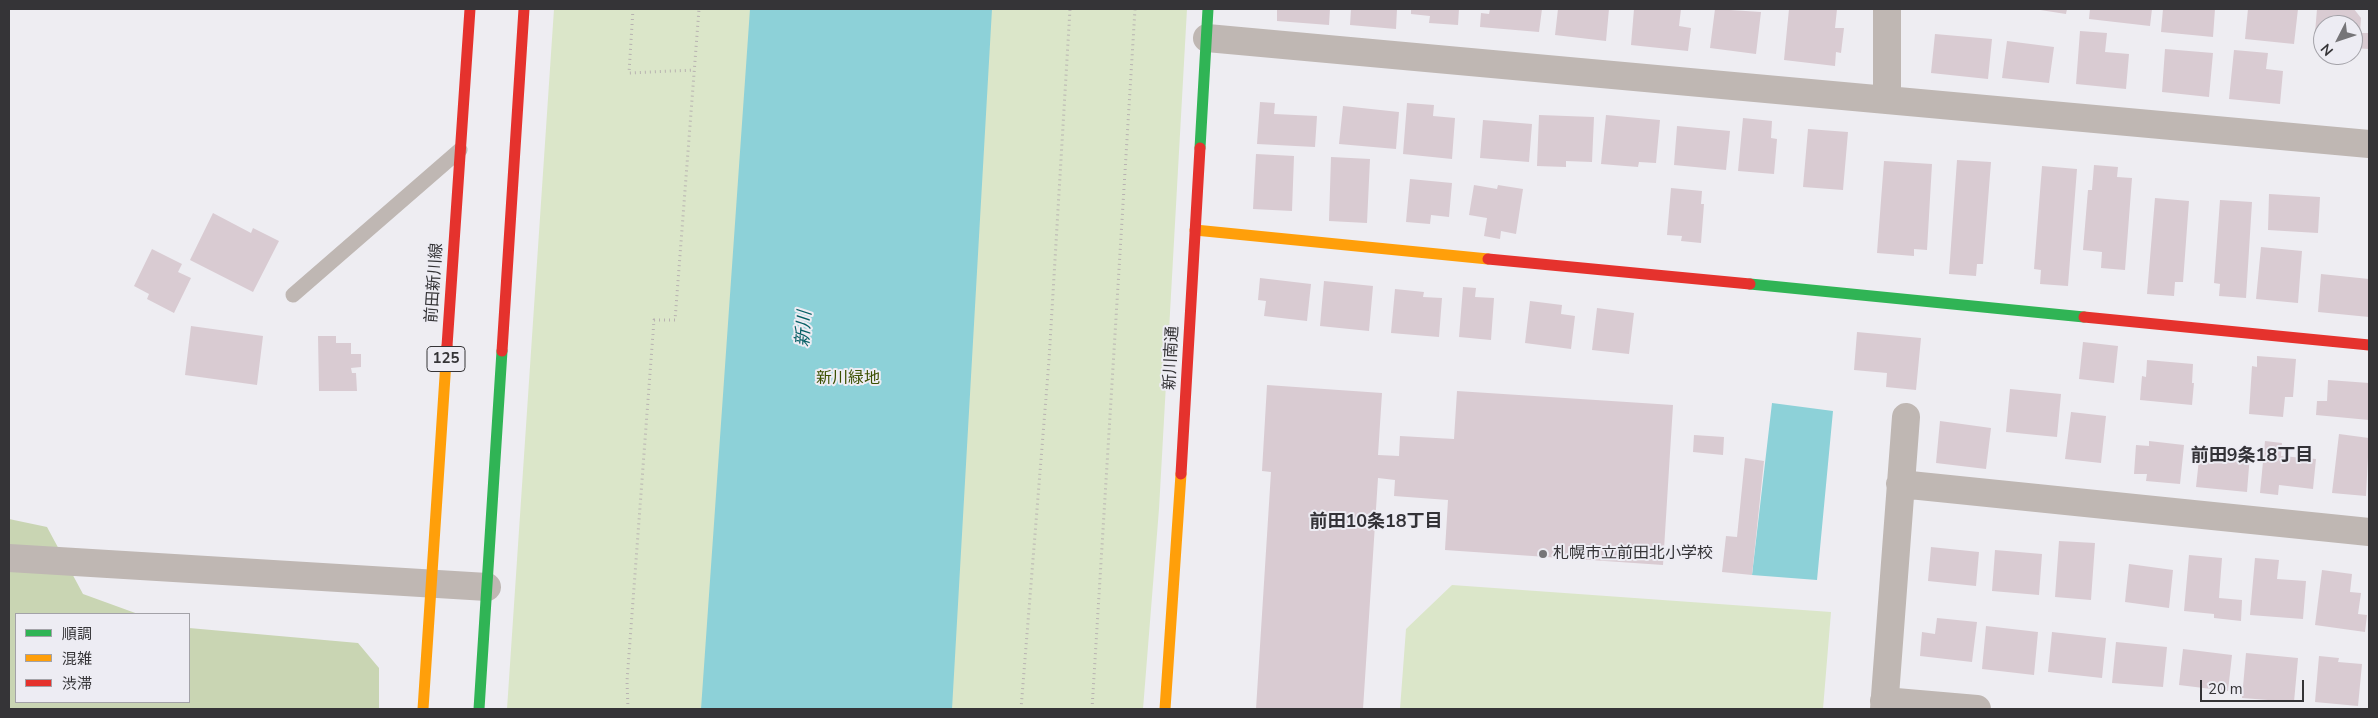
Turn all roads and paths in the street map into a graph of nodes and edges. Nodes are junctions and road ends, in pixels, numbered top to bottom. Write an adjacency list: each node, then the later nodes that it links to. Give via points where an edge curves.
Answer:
1 (470, 9): 13 (street, 前田新川線 / 125)
2 (524, 9): 22 (street)
3 (633, 9): 10 (path, via 629,73)
4 (699, 9): 10 (path)
5 (1070, 9): 27 (path, via 1049,360)
6 (1135, 9): 28 (path)
7 (1208, 9): 9 (street, 新川南通)
8 (1887, 9): 11 (street)
9 (1207, 38): 11 (street); 14 (street, 新川南通)
10 (694, 70): 26 (path, via 676,320 654,320 626,681)
11 (1887, 100): 12 (street)
12 (2369, 144)
13 (460, 150): 15 (lane); 21 (street, 前田新川線 / 125)
14 (1195, 230): 16 (street); 29 (street, 新川南通)
15 (293, 295)
16 (2369, 345)
17 (1906, 417): 18 (street)
18 (1900, 484): 19 (street); 23 (street)
19 (2369, 532)
20 (9, 558): 21 (street)
21 (431, 584): 22 (street); 24 (street, 前田新川線 / 125)
22 (486, 587): 25 (street)
23 (1884, 705): 30 (street)
24 (423, 709)
25 (479, 709)
26 (628, 709)
27 (1021, 709)
28 (1092, 709)
29 (1165, 709)
30 (1977, 709)

